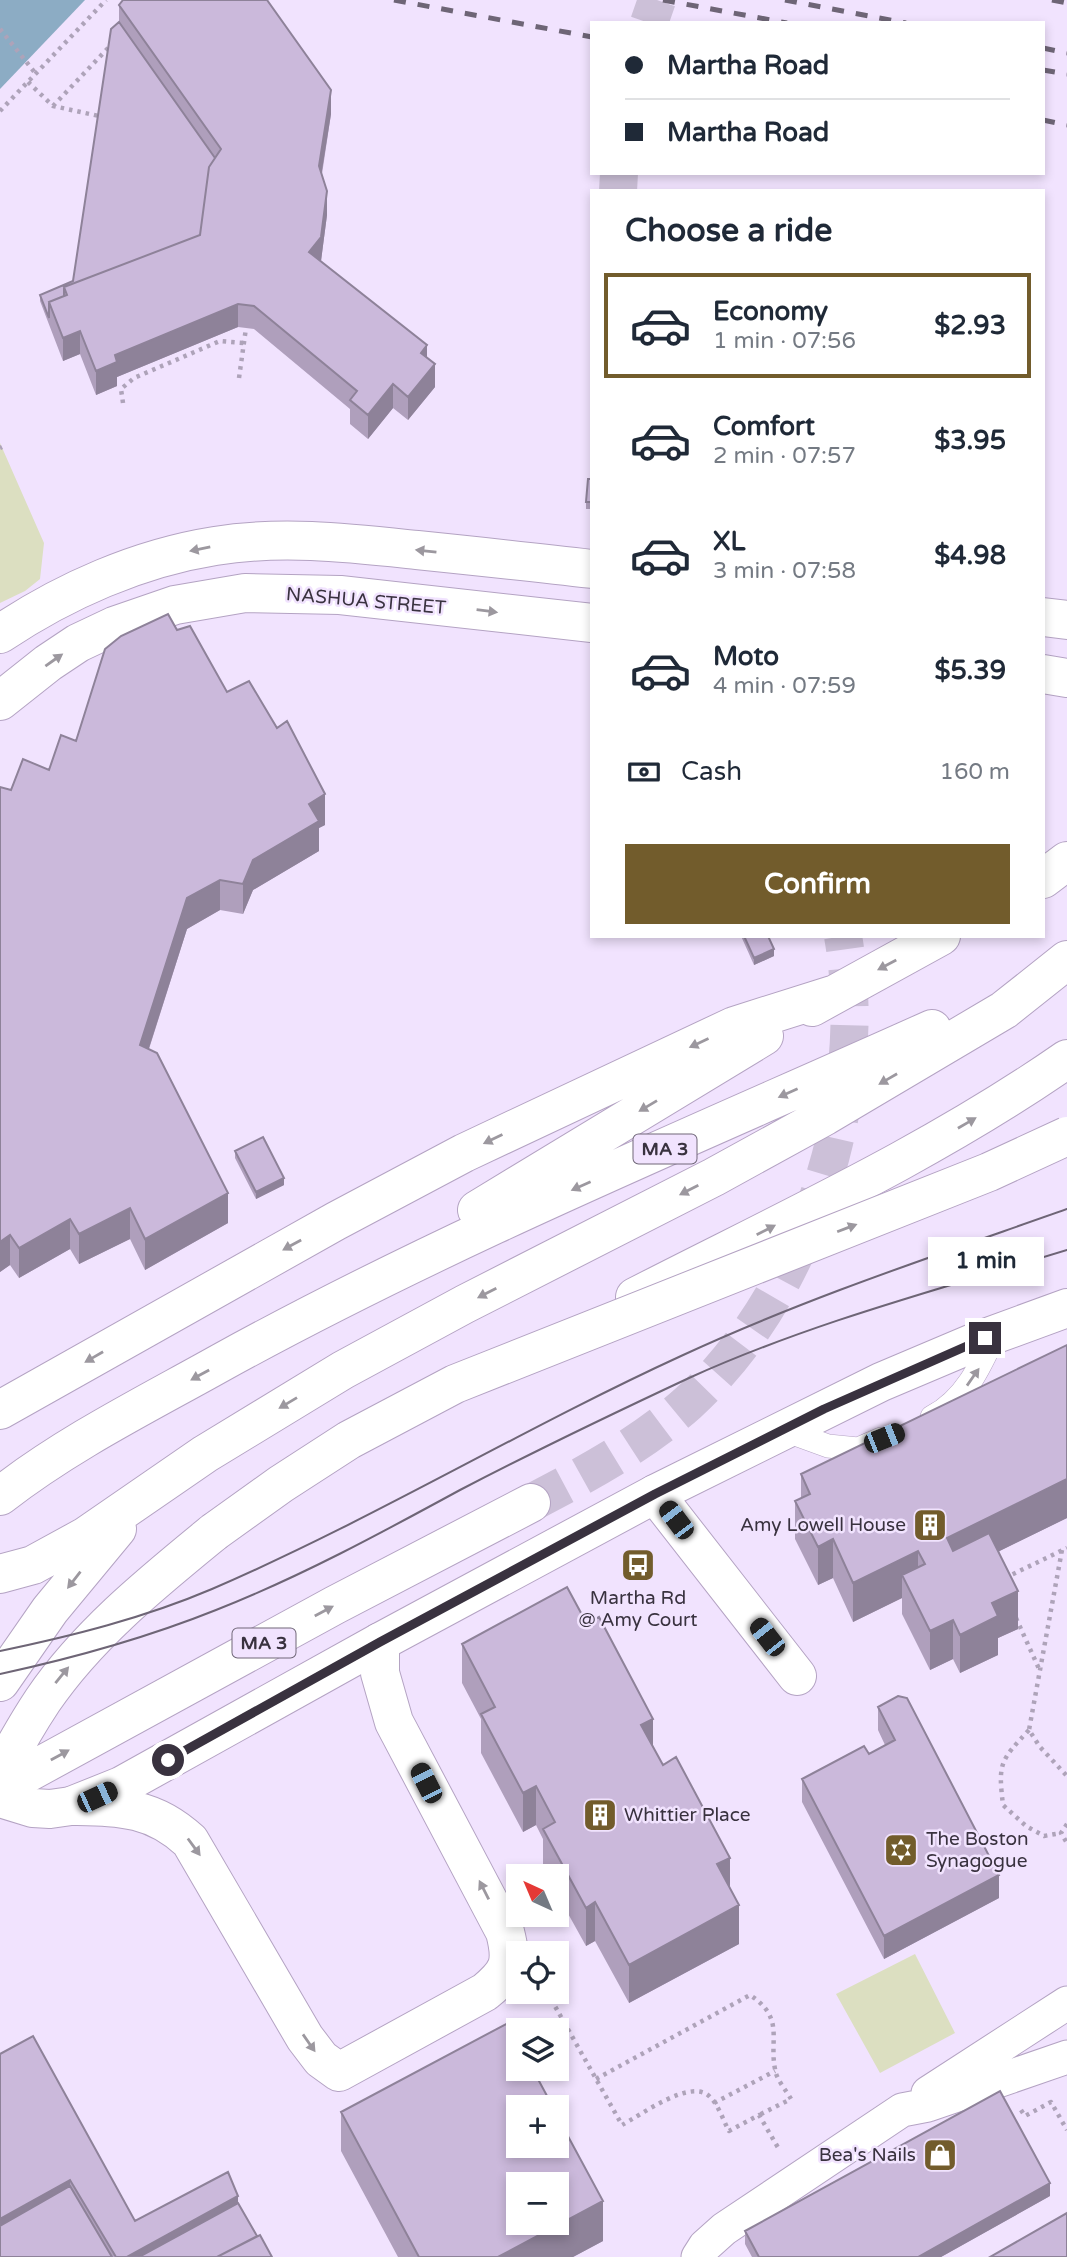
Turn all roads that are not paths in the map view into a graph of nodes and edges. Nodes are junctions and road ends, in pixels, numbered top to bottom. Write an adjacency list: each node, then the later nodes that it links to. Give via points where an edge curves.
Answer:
1 (590, 569): 3 (main road, one-way to 3, via 335,542 216,545 159,558 89,584)
2 (590, 623): 6 (main road, NASHUA STREET, one-way to 2, via 78,643 114,626 176,605 245,593 340,595)
3 (0, 634)
4 (1045, 674): 5 (main road)
5 (1067, 678)
6 (0, 701)
7 (1067, 861): 8 (main road)
8 (1045, 877)
9 (938, 938): 12 (main road, one-way to 12)
10 (1067, 952): 17 (main road, MA 3, one-way to 17, via 1014,988 955,1019 460,1241)
11 (1067, 961): 22 (main road, one-way to 22, via 1004,1010 825,1116 343,1370)
12 (832, 995): 17 (main road, one-way to 17); 18 (main road, one-way to 18, via 734,1026 464,1153)
13 (1067, 1059): 26 (main road, one-way to 13, via 391,1423 896,1163)
14 (1067, 1136): 26 (main road, one-way to 14, bridge, via 349,1440 455,1384 989,1172)
15 (1067, 1308): 16 (main road)
16 (995, 1334): 21 (main road, via 881,1382); 21 (lane, one-way to 16, via 828,1446 858,1449 903,1430 948,1409 979,1371)
17 (260, 1342): 24 (main road, MA 3, one-way to 24, via 75,1444)
18 (43, 1385): 19 (main road); 20 (main road)
19 (0, 1400)
20 (0, 1410)
21 (784, 1430): 23 (main road)
22 (172, 1477): 27 (main road, via 60,1551); 30 (main road, one-way to 30, via 90,1559)
23 (655, 1494): 28 (main road); 29 (main road)
24 (0, 1496)
25 (531, 1503): 32 (main road, MA 3, one-way to 25)
26 (224, 1527): 31 (main road, one-way to 26, via 64,1672 118,1615)
27 (0, 1574)
28 (380, 1642): 34 (main road, via 121,1786); 34 (main road, one-way to 28, via 138,1810 161,1819 190,1841 305,2038 321,2059 339,2072 485,1992 510,1964 505,1932 394,1722 380,1674)
29 (797, 1676)
30 (0, 1682)
31 (0, 1774)
32 (0, 1788)
33 (0, 1798): 34 (main road, via 33,1808)
34 (71, 1805)
35 (1067, 2003): 37 (street)
36 (1067, 2057): 37 (street)
37 (902, 2110): 38 (street, via 724,2229)
38 (698, 2257)

